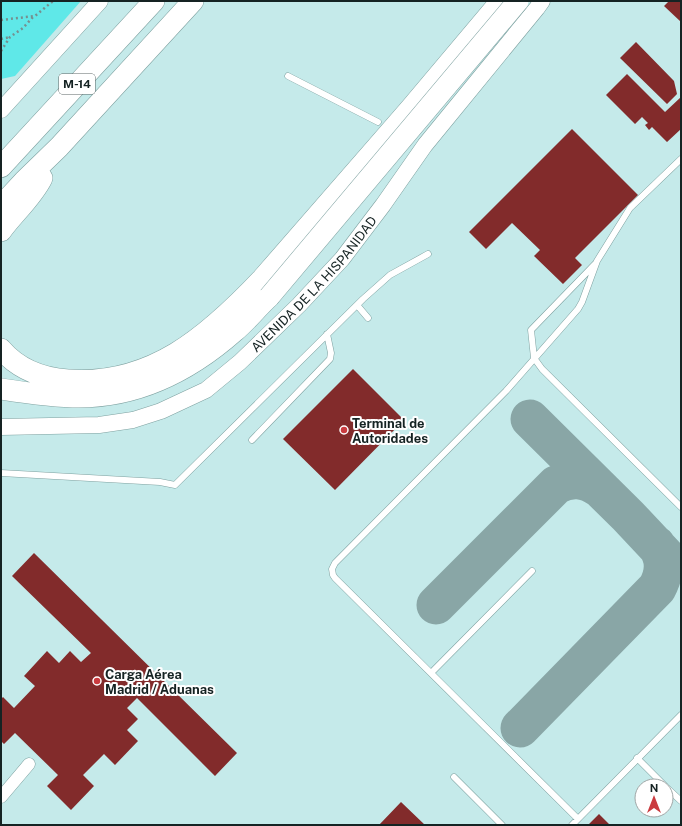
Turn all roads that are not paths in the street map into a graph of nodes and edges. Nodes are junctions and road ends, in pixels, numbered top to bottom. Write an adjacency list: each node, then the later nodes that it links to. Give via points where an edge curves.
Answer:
1 (100, 1): 8 (street)
2 (154, 1): 12 (highway, M-14)
3 (194, 1): 10 (highway, M-14)
4 (501, 1): 20 (highway, via 262,279 212,329 194,342 136,372 100,380 78,381 54,379 29,372)
5 (518, 1): 22 (highway, bridge, via 269,297 218,346 177,373 153,384 105,396 57,396)
6 (542, 1): 23 (street, AVENIDA DE LA HISPANIDAD, via 421,143 383,205 342,259 240,362 206,390 168,409 133,420 99,425)
7 (288, 76): 9 (lane)
8 (1, 110)
9 (378, 122)
10 (59, 147): 13 (highway, M-14); 14 (highway, via 37,188)
11 (681, 159): 16 (lane, via 630,208)
12 (1, 167)
13 (1, 206)
14 (1, 231)
15 (428, 254): 17 (lane, via 390,275)
16 (597, 261): 21 (lane, via 578,309); 21 (lane, via 531,330)
17 (357, 305): 18 (lane); 19 (lane)
18 (368, 318)
19 (327, 334): 24 (lane, via 330,358); 25 (lane, via 175,485)
20 (1, 349)
21 (534, 358): 26 (lane, via 542,369); 28 (lane, via 506,391 335,563 332,569 335,578)
22 (1, 389)
23 (1, 427)
24 (252, 440)
25 (1, 473)
26 (681, 507)
27 (532, 571): 28 (lane)
28 (431, 673): 35 (lane)
29 (681, 714): 30 (lane)
30 (637, 758): 33 (lane); 35 (lane)
31 (29, 764): 34 (street)
32 (454, 778): 36 (lane)
33 (658, 778)
34 (1, 797)
35 (578, 819): 37 (lane)
36 (502, 825)
37 (572, 825)

